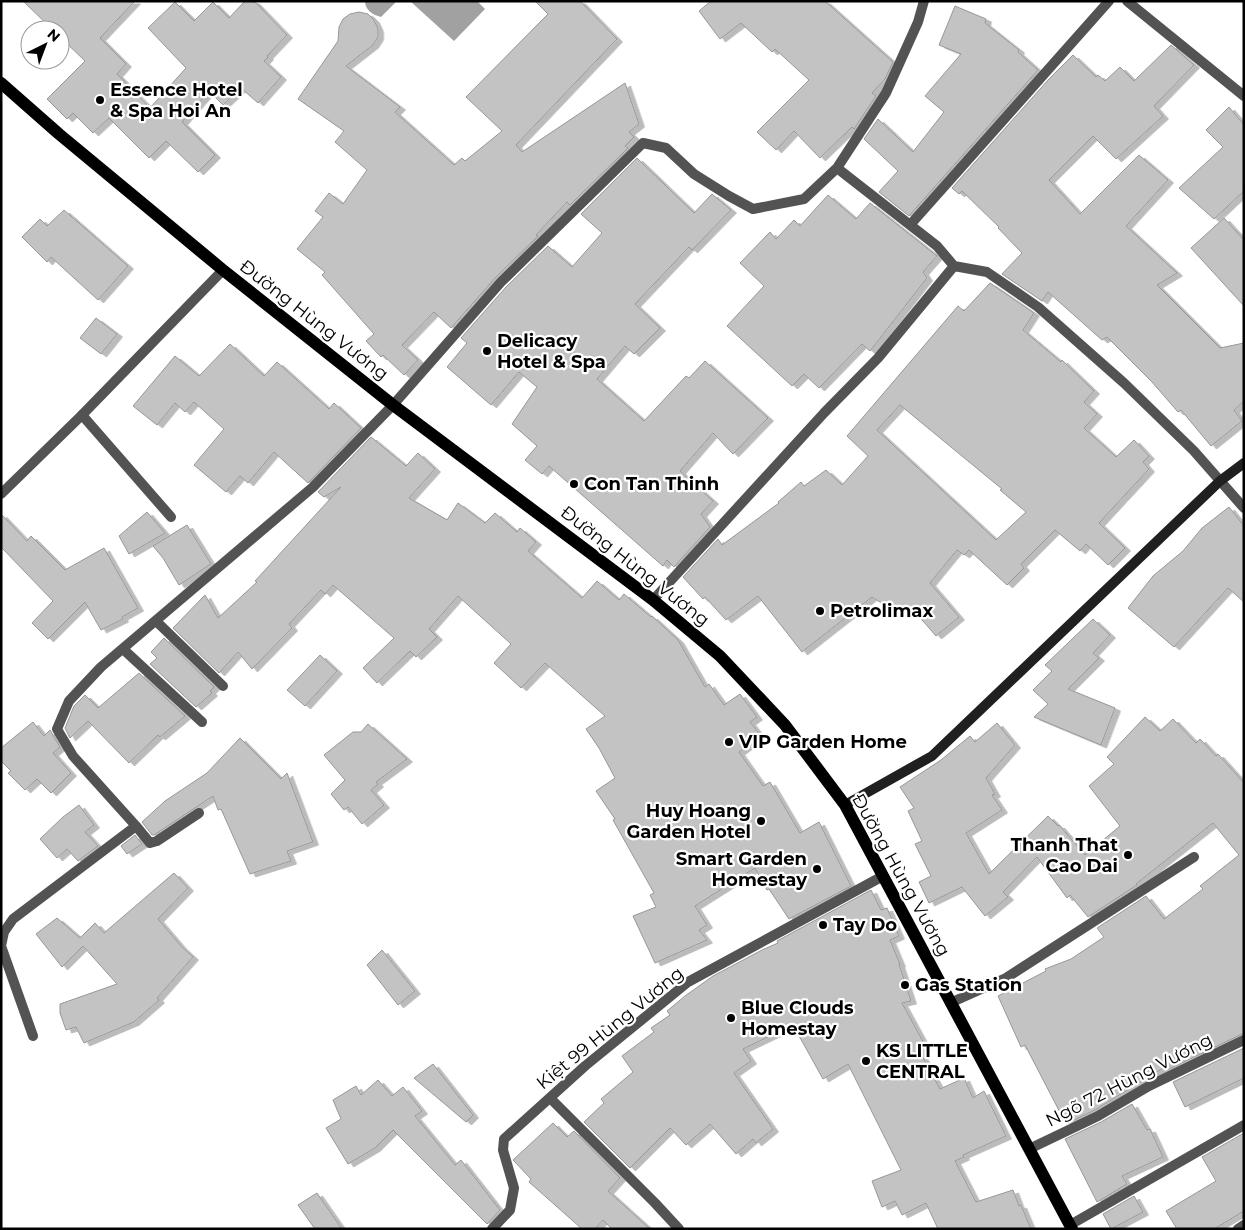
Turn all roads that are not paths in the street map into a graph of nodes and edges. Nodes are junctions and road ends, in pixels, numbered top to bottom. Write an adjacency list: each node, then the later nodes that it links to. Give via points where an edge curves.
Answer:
1 (924, 1): 6 (street, via 886,93)
2 (1109, 1): 7 (street)
3 (1127, 1): 5 (street)
4 (1, 83): 9 (main road, Đường Hùng Vương)
5 (1244, 96)
6 (837, 168): 7 (street); 10 (street, via 804,199 753,209 694,174 666,148 643,143 501,282)
7 (910, 225): 8 (street, via 937,246)
8 (954, 266): 13 (street, via 987,272 1038,307 1124,384); 17 (street, via 878,358)
9 (223, 270): 10 (main road, Đường Hùng Vương); 11 (street)
10 (393, 405): 17 (main road, Đường Hùng Vương); 18 (street, via 313,487)
11 (82, 415): 14 (street); 16 (street)
12 (1244, 463): 13 (street)
13 (1220, 480): 15 (street); 22 (street, via 932,756)
14 (1, 494)
15 (1244, 508)
16 (171, 517)
17 (653, 600): 22 (main road, Đường Hùng Vương, via 720,656 785,725)
18 (156, 621): 19 (street); 20 (street)
19 (123, 649): 21 (street); 24 (street, via 69,702 57,729 73,756)
20 (224, 686)
21 (202, 722)
22 (845, 805): 26 (main road, Đường Hùng Vương)
23 (199, 813): 24 (street, via 157,841 150,842)
24 (136, 826): 28 (street, via 13,919 4,932 1,946)
25 (1194, 857): 27 (street, via 1006,978)
26 (883, 876): 27 (main road, Đường Hùng Vương); 30 (street, Kiệt 99 Hùng Vương, via 688,982)
27 (950, 1003): 32 (main road, Đường Hùng Vương)
28 (33, 1036)
29 (1244, 1040): 32 (street, Ngõ 72 Hùng Vương)
30 (550, 1098): 35 (street, Kiệt 99 Hùng Vương, via 504,1139 503,1150 514,1188 510,1210); 36 (street)
31 (1244, 1125): 34 (street)
32 (1029, 1149): 34 (main road, Đường Hùng Vương)
33 (1244, 1225): 37 (street)
34 (1071, 1227)
35 (492, 1229)
36 (679, 1229)
37 (1238, 1229)

